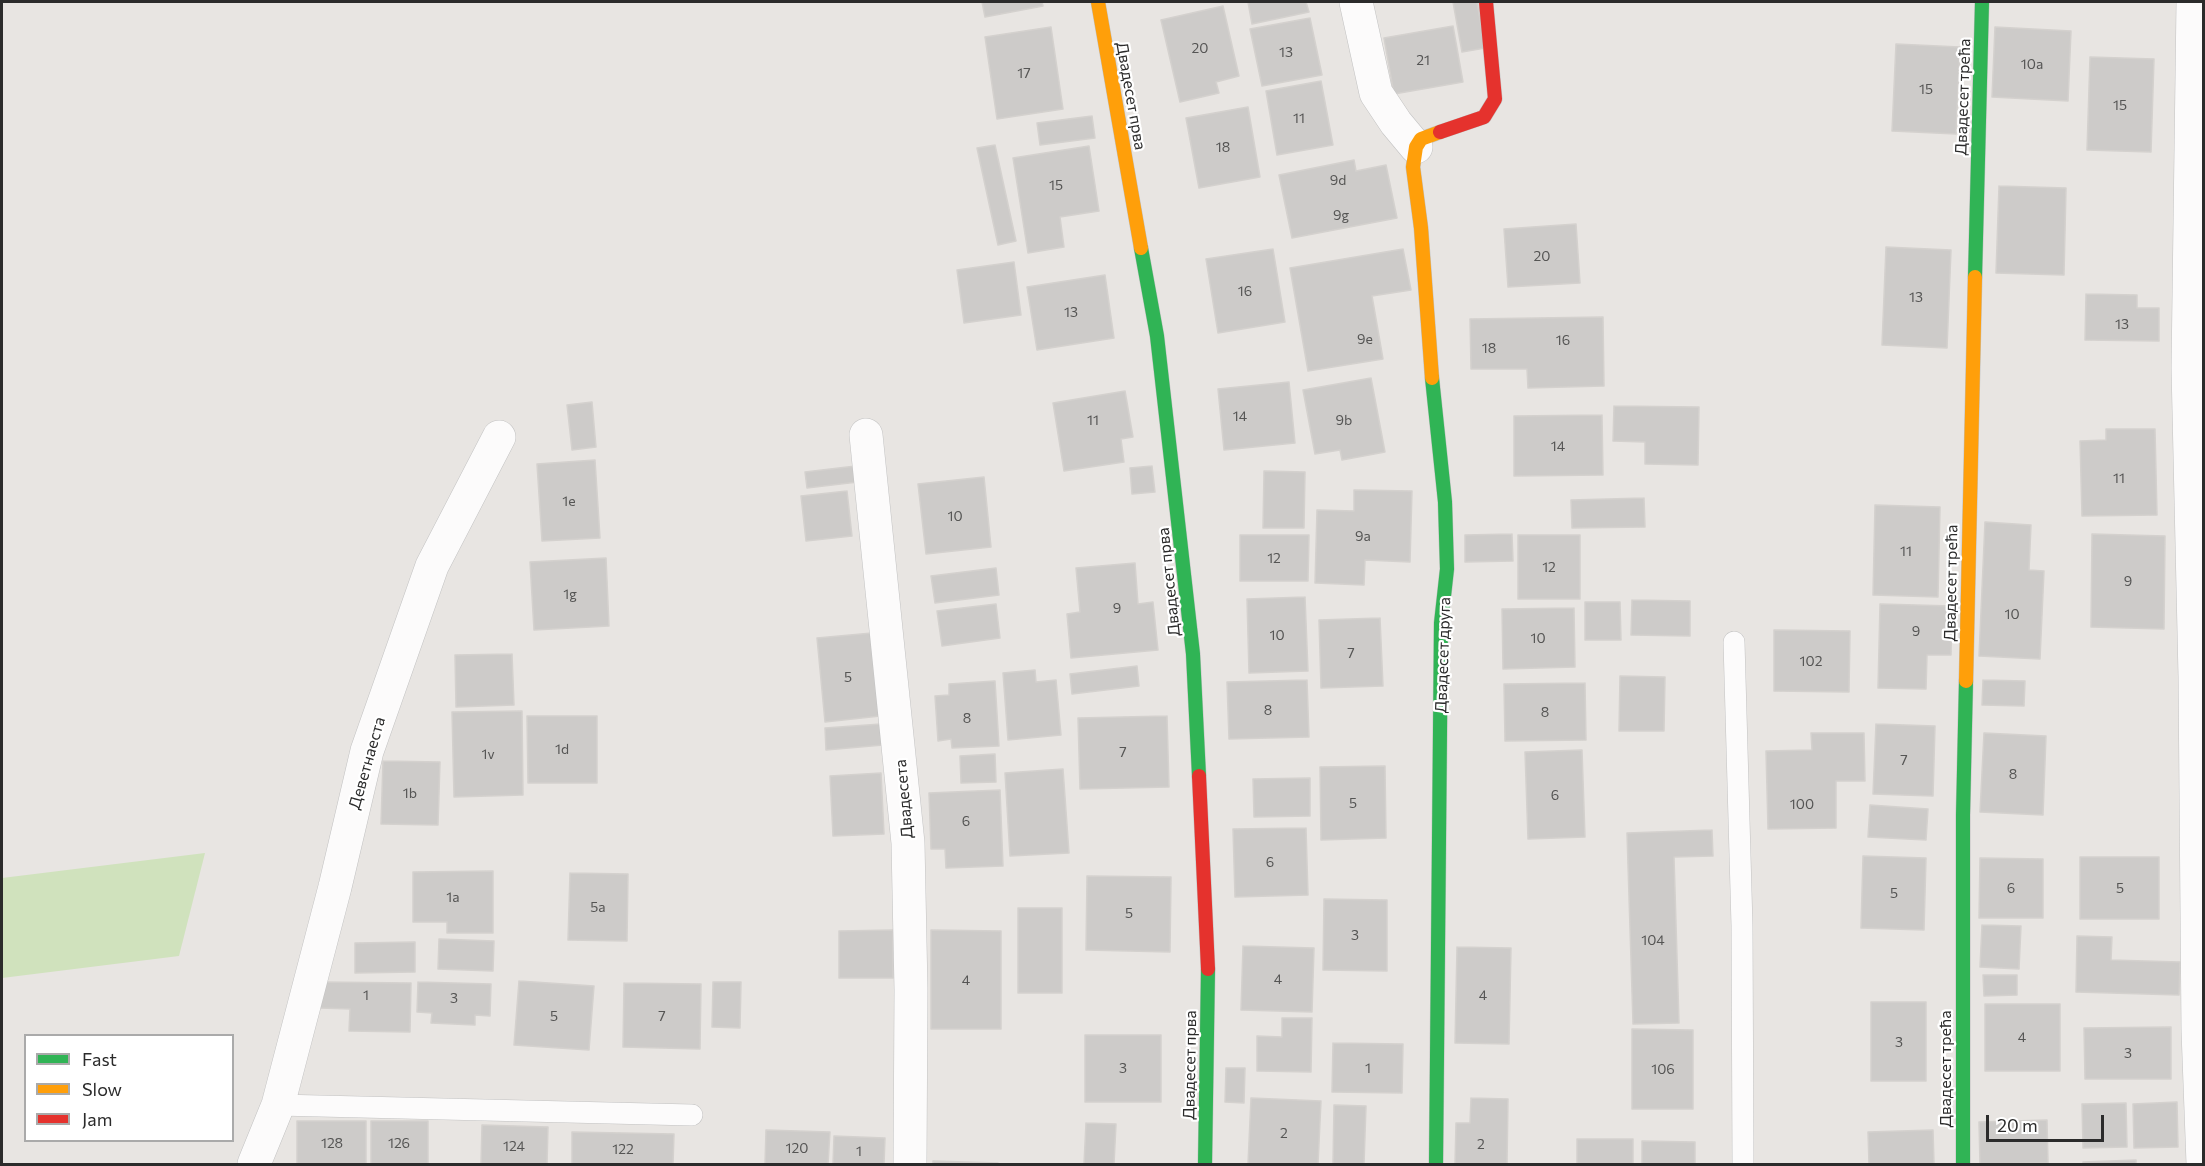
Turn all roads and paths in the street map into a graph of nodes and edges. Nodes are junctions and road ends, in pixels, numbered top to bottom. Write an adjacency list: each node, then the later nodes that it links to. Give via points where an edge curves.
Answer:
1 (1098, 2): 14 (street, Двадесет прва, via 1157,336 1193,654 1208,956)
2 (1356, 2): 6 (street, via 1376,93)
3 (1486, 2): 6 (street, via 1495,99 1484,117 1421,139)
4 (1982, 2): 17 (street, Двадесет трећа, via 1963,803)
5 (2193, 2): 18 (street, via 2188,368)
6 (1416, 147): 15 (street, Двадесет друга, via 1413,167 1445,501 1447,569 1441,623)
7 (866, 435): 13 (street, Двадесета, via 908,843)
8 (499, 437): 10 (street, Деветнаеста, via 432,566 367,751)
9 (1734, 642): 16 (lane, via 1742,926)
10 (278, 1105): 11 (lane); 12 (street, Деветнаеста)
11 (692, 1115)
12 (254, 1164)
13 (910, 1164)
14 (1205, 1164)
15 (1436, 1164)
16 (1743, 1164)
17 (1963, 1164)
18 (2203, 1164)

